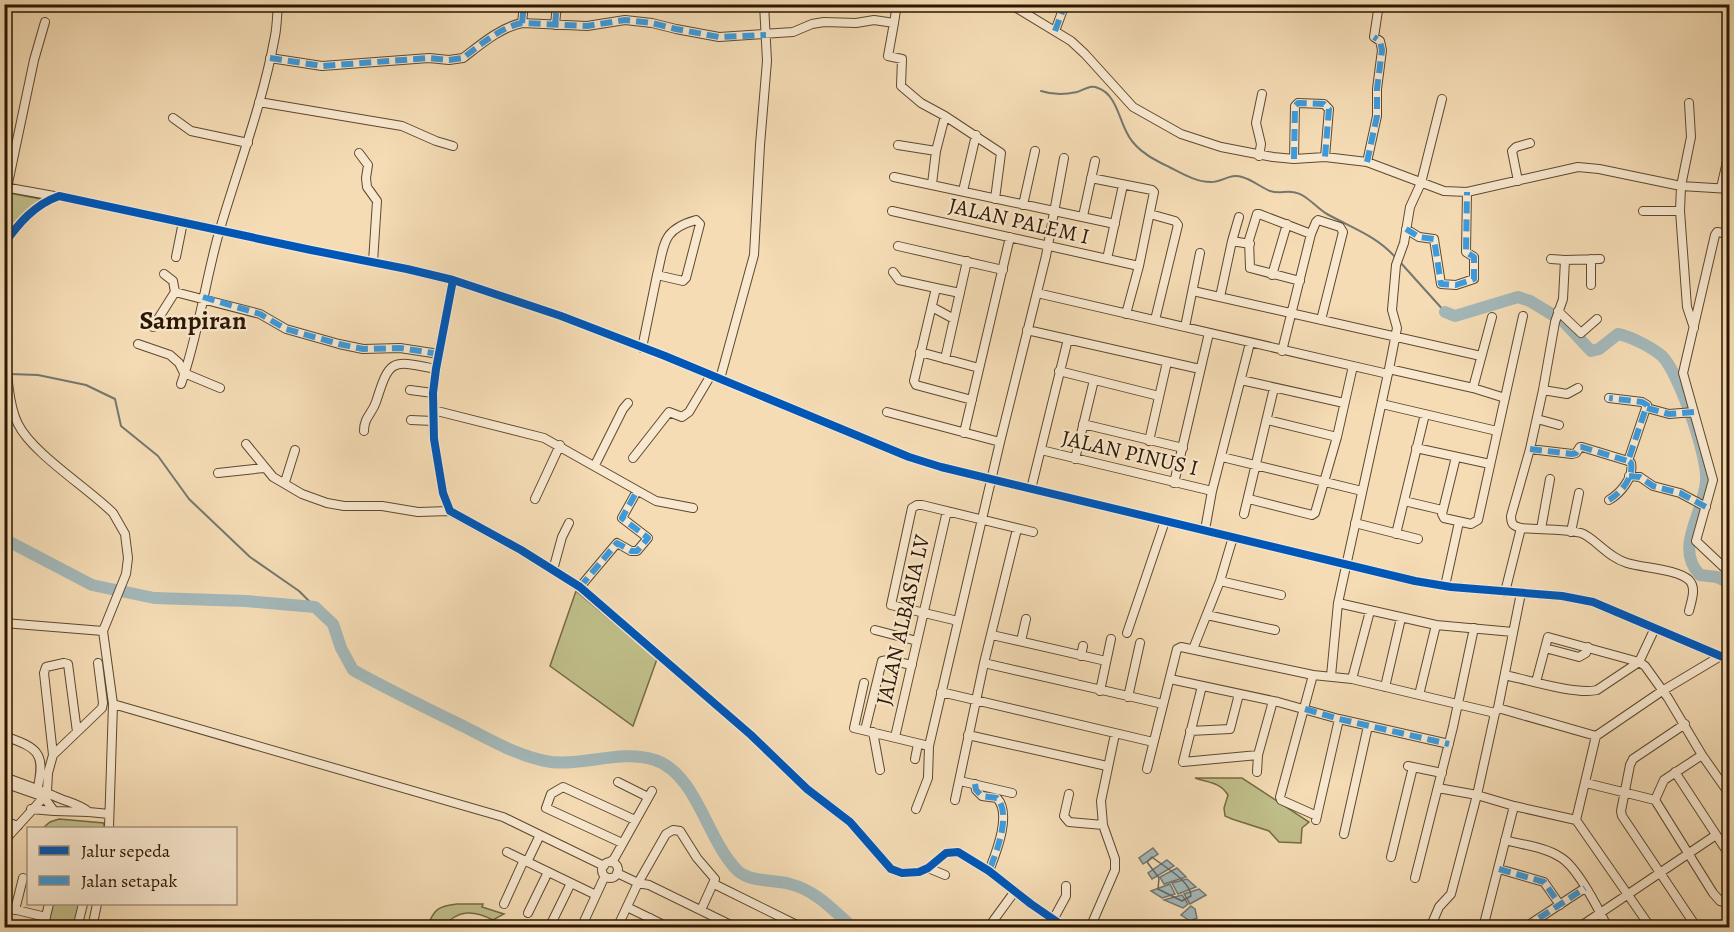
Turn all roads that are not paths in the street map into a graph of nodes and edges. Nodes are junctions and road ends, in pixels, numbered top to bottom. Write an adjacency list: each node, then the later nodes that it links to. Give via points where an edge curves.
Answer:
1 (524, 4): 10 (street)
2 (557, 4): 12 (street)
3 (764, 4): 14 (street)
4 (897, 4): 11 (street)
5 (1010, 4): 13 (street)
6 (1065, 4): 13 (street)
7 (1379, 4): 36 (street, via 1374,37 1380,41 1382,50 1377,116)
8 (278, 7): 15 (street)
9 (45, 22): 44 (street)
10 (522, 23): 12 (street); 15 (street, via 500,32 457,60 429,58 322,66)
11 (894, 23): 14 (street, via 824,22); 20 (street, via 888,55 902,59 900,85)
12 (555, 25): 14 (street, via 587,26 625,20 719,37)
13 (1055, 31): 31 (street, via 1085,54 1140,112 1196,140)
14 (766, 35): 131 (street, via 756,243)
15 (270, 58): 18 (street)
16 (1262, 94): 31 (street, via 1256,123 1261,144)
17 (1442, 99): 40 (street)
18 (259, 102): 23 (street); 26 (street, via 402,126)
19 (1689, 103): 43 (street, via 1691,138)
20 (945, 116): 22 (street); 28 (street)
21 (173, 118): 23 (street, via 191,131)
22 (976, 135): 46 (street); 49 (street, via 1002,154)
23 (248, 143): 62 (street)
24 (1530, 143): 39 (street, via 1512,151)
25 (898, 145): 28 (street)
26 (453, 146)
27 (1730, 148): 45 (street)
28 (936, 151): 41 (street)
29 (1035, 151): 50 (street)
30 (359, 153): 77 (street, via 368,165 367,188 377,201)
31 (1259, 156): 34 (street)
32 (1064, 158): 52 (street)
33 (1325, 158): 34 (street); 34 (street, via 1329,109 1324,104 1298,103); 36 (street)
34 (1294, 159)
35 (1095, 161): 38 (street)
36 (1367, 162): 40 (street)
37 (894, 177): 41 (street)
38 (1091, 178): 42 (street); 56 (street)
39 (1518, 181): 43 (street, via 1588,167); 47 (street)
40 (1421, 183): 47 (street, via 1444,191); 61 (street, via 1410,207)
41 (932, 184): 46 (street)
42 (1123, 185): 55 (street, via 1154,192); 59 (street)
43 (1681, 186): 45 (street); 54 (street)
44 (6, 188): 48 (street)
45 (1725, 189)
46 (963, 191): 49 (street)
47 (1467, 192): 61 (street, via 1466,252 1474,257 1474,279 1456,285 1441,284 1434,239 1419,237)
48 (59, 196): 58 (street); 67 (street, via 32,211)
49 (994, 199): 50 (street)
50 (1023, 205): 52 (street)
51 (892, 211): 65 (street, JALAN PALEM I)
52 (1054, 211): 56 (street); 69 (street)
53 (1643, 211): 54 (street)
54 (1680, 212): 109 (street, via 1687,307)
55 (1149, 214): 78 (street); 103 (street, via 1178,225)
56 (1083, 216): 59 (street)
57 (1239, 217): 66 (street)
58 (183, 222): 62 (street); 72 (street)
59 (1115, 224): 73 (street)
60 (1287, 224): 63 (street); 68 (street, via 1257,214); 83 (street)
61 (1406, 229): 112 (street, via 1396,265 1392,310)
62 (220, 230): 77 (street); 92 (street)
63 (1311, 234): 85 (street); 104 (street, via 1318,220 1342,230)
64 (1730, 234): 109 (street, via 1715,235)
65 (1010, 237): 69 (street, JALAN PALEM I); 79 (street)
66 (1232, 241): 68 (street); 93 (street)
67 (4, 244)
68 (1250, 244): 83 (street, via 1250,268)
69 (1048, 245): 73 (street, JALAN PALEM I); 91 (street)
70 (898, 246): 76 (street)
71 (1200, 253): 88 (street)
72 (176, 257)
73 (1107, 259): 78 (street, JALAN PALEM I)
74 (1551, 259): 75 (street)
75 (1565, 260): 86 (street, via 1595,259); 99 (street, via 1563,299)
76 (967, 261): 79 (street); 90 (street)
77 (373, 262): 84 (street)
78 (1139, 266): 96 (street)
79 (1004, 270): 124 (street)
80 (893, 272): 87 (street, via 899,280)
81 (164, 274): 89 (street, via 172,281)
82 (657, 275): 82 (street, via 669,233 698,221 685,280); 116 (street)
83 (1272, 275): 85 (street)
84 (453, 280): 116 (street); 119 (street)
85 (1300, 281): 97 (street)
86 (1591, 285)
87 (936, 288): 90 (street); 94 (street)
88 (1193, 291): 93 (street); 108 (street)
89 (175, 292): 92 (street); 107 (street)
90 (960, 293): 101 (street)
91 (1037, 293): 96 (street); 110 (street)
92 (203, 297): 119 (street, via 260,314 286,329 339,344); 129 (street)
93 (1221, 297): 97 (street)
94 (932, 307): 101 (street); 118 (street)
95 (1730, 311): 105 (street)
96 (1126, 314): 103 (street)
97 (1291, 314): 104 (street); 117 (street)
98 (1523, 316): 143 (street)
99 (1557, 316): 102 (street, via 1581,333); 140 (street)
100 (1492, 317): 120 (street)
101 (954, 319): 121 (street)
102 (1597, 319)
103 (1155, 320): 108 (street)
104 (1321, 320): 112 (street)
105 (1727, 321)
106 (4, 324): 241 (street, via 15,418 23,433 106,506 127,542 126,574)
107 (153, 327)
108 (1185, 327): 111 (street)
109 (1694, 328): 152 (street, via 1683,373)
110 (1027, 330): 113 (street); 165 (street)
111 (1209, 333): 114 (street); 126 (street)
112 (1396, 336): 120 (street); 128 (street)
113 (1068, 339): 122 (street); 127 (street)
114 (1250, 343): 117 (street); 133 (street)
115 (138, 344): 129 (street, via 170,355)
116 (642, 348): 130 (street)
117 (1282, 351): 123 (street)
118 (920, 352): 121 (street); 145 (street, via 916,386)
119 (439, 354): 125 (street)
120 (1481, 356): 137 (street)
121 (945, 359): 124 (street)
122 (1167, 362): 126 (street); 142 (street)
123 (1353, 366): 128 (street); 147 (street)
124 (979, 368): 145 (street)
125 (436, 369): 141 (street); 160 (street, via 403,363 390,369 364,422)
126 (1200, 369): 168 (street)
127 (1059, 371): 132 (street); 172 (street)
128 (1389, 372): 137 (street); 148 (street)
129 (184, 373): 134 (street); 135 (street)
130 (711, 375): 131 (street); 175 (street, via 689,412 682,417 669,412)
131 (720, 379): 185 (street, via 909,457)
132 (1094, 380): 142 (street); 158 (street)
133 (1241, 380): 136 (street); 173 (street)
134 (181, 384)
135 (220, 388)
136 (1274, 388): 147 (street); 156 (street)
137 (1473, 388): 143 (street)
138 (1578, 388): 140 (street, via 1567,394)
139 (410, 390): 141 (street)
140 (1543, 390): 154 (street)
141 (433, 393): 150 (street)
142 (1160, 396): 164 (street)
143 (1505, 398): 161 (street)
144 (1609, 398): 149 (street, via 1642,402)
145 (972, 400): 162 (street)
146 (628, 403): 179 (street)
147 (1344, 403): 163 (street)
148 (1382, 404): 153 (street); 192 (street)
149 (1647, 408): 152 (street, via 1669,414); 177 (street)
150 (434, 410): 157 (street); 167 (street, via 536,435)
151 (887, 412): 162 (street)
152 (1692, 413): 198 (street, via 1713,477)
153 (1425, 414): 161 (street); 169 (street)
154 (1537, 419): 159 (street); 170 (street)
155 (411, 420): 157 (street)
156 (1267, 420): 163 (street); 180 (street)
157 (433, 421): 201 (street, via 441,484)
158 (1083, 424): 164 (street); 176 (street)
159 (1559, 425)
160 (364, 431)
161 (1497, 431): 178 (street)
162 (964, 433): 165 (street)
163 (1337, 437): 188 (street)
164 (1149, 441): 168 (street)
165 (1000, 442): 185 (street)
166 (246, 444): 181 (street)
167 (560, 446): 179 (street); 194 (street)
168 (1183, 448): 187 (street)
169 (1416, 448): 174 (street); 197 (street)
170 (1530, 449): 177 (street, via 1572,454 1582,447); 209 (street, via 1511,522)
171 (295, 450): 186 (street)
172 (1041, 450): 176 (street, JALAN PINUS I); 189 (street)
173 (1221, 457): 180 (street); 191 (street)
174 (1456, 457): 178 (street); 200 (street)
175 (633, 458)
176 (1075, 459): 187 (street, JALAN PINUS I)
177 (1628, 461): 183 (street, via 1632,466)
178 (1490, 464): 206 (street, via 1478,520 1471,525)
179 (595, 465): 190 (street)
180 (1257, 466): 188 (street); 195 (street)
181 (264, 468): 182 (street); 186 (street)
182 (218, 473)
183 (1629, 476): 196 (street, via 1624,487); 198 (street, via 1640,477)
184 (1550, 479): 211 (street)
185 (991, 480): 189 (street); 204 (street)
186 (285, 482): 201 (street, via 303,494 332,504)
187 (1174, 483): 191 (street, JALAN PINUS I)
188 (1323, 483): 192 (street); 195 (street, via 1316,513 1312,514)
189 (1031, 489): 205 (street)
190 (637, 491): 199 (street, via 656,501); 223 (street, via 622,518 648,538 637,551 617,543)
191 (1212, 491): 212 (street)
192 (1362, 491): 208 (street)
193 (1579, 493): 214 (street)
194 (535, 499)
195 (1249, 499): 203 (street)
196 (1609, 500)
197 (1404, 501): 200 (street); 215 (street)
198 (1702, 505): 220 (street, via 1696,541)
199 (693, 508)
200 (1442, 510): 206 (street, via 1444,518)
201 (450, 511): 219 (street)
202 (947, 511): 204 (street); 230 (street, JALAN ALBASIA LV); 230 (street, via 919,504 912,508 892,607)
203 (1244, 514)
204 (983, 519): 210 (street); 234 (street)
205 (1165, 521): 212 (street); 243 (street)
206 (1460, 522): 222 (street)
207 (569, 523): 219 (street)
208 (1355, 523): 215 (street); 218 (street)
209 (1521, 528): 211 (street); 224 (street)
210 (1017, 529): 213 (street); 244 (street)
211 (1541, 529): 214 (street)
212 (1205, 530): 216 (street)
213 (1034, 532)
214 (1571, 532): 229 (street, via 1583,534 1625,563 1688,579 1694,593)
215 (1396, 534): 217 (street)
216 (1233, 537): 218 (street); 221 (street)
217 (1418, 539)
218 (1346, 564): 222 (street); 227 (street)
219 (553, 570): 223 (street)
220 (1730, 573)
221 (1220, 581): 226 (street); 231 (street)
222 (1445, 586): 224 (street)
223 (580, 588): 347 (street, via 751,735 807,789 850,822 891,869 907,873)
224 (1505, 592): 225 (street)
225 (1521, 593): 238 (street, via 1593,602); 242 (street)
226 (1281, 595)
227 (1338, 603): 228 (street); 263 (street)
228 (1370, 611): 232 (street); 265 (street)
229 (1689, 611)
230 (923, 614): 234 (street); 246 (street, JALAN ALBASIA LV)
231 (1207, 615): 240 (street); 252 (street)
232 (1401, 618): 236 (street); 269 (street)
233 (1026, 620): 247 (street)
234 (958, 621): 272 (street)
235 (4, 623): 241 (street)
236 (1436, 625): 237 (street); 274 (street)
237 (1474, 628): 242 (street); 280 (street)
238 (1655, 628): 254 (street); 257 (street)
239 (875, 630): 246 (street)
240 (1275, 630)
241 (104, 631): 278 (street)
242 (1513, 632): 262 (street)
243 (1127, 633)
244 (992, 635): 247 (street); 259 (street)
245 (1111, 639): 256 (street)
246 (917, 641): 260 (street, JALAN ALBASIA LV)
247 (1021, 641): 253 (street)
248 (1140, 643): 275 (street)
249 (1083, 646): 253 (street)
250 (1588, 647): 251 (street, via 1579,657); 251 (street, via 1551,637); 257 (street)
251 (1545, 648): 266 (street)
252 (1193, 649): 261 (street); 264 (street, via 1177,649)
253 (1081, 656): 256 (street)
254 (1719, 657): 255 (street); 271 (street)
255 (1730, 660)
256 (1106, 661): 270 (street)
257 (1639, 662): 266 (street, via 1592,691); 271 (street)
258 (98, 663): 288 (street, via 102,706)
259 (984, 663): 270 (street); 276 (street)
260 (912, 665): 286 (street, via 882,661); 293 (street, JALAN ALBASIA LV)
261 (1313, 675): 263 (street); 281 (street)
262 (1505, 675): 266 (street); 282 (street)
263 (1331, 676): 265 (street)
264 (1170, 679): 268 (street); 279 (street)
265 (1352, 679): 269 (street)
266 (1536, 682)
267 (864, 683): 286 (street, via 854,728)
268 (1202, 686): 273 (street); 287 (street)
269 (1385, 687): 274 (street)
270 (1100, 691): 275 (street)
271 (1662, 691): 284 (street); 292 (street)
272 (941, 692): 276 (street); 297 (street)
273 (1239, 694): 277 (street); 287 (street, via 1230,729)
274 (1419, 695): 280 (street)
275 (1128, 697): 279 (street)
276 (976, 700): 289 (street); 290 (street)
277 (1273, 701): 281 (street); 299 (street)
278 (113, 704): 328 (street); 336 (street, via 503,817)
279 (1163, 704): 294 (street)
280 (1457, 705): 282 (street); 296 (street)
281 (1305, 709): 283 (street); 283 (street, via 1280,797 1316,818)
282 (1496, 711): 292 (street); 319 (street)
283 (1339, 719): 285 (street)
284 (1684, 724): 300 (street); 315 (street, via 1633,759)
285 (1368, 726): 296 (street); 335 (street)
286 (869, 731): 293 (street); 304 (street)
287 (1190, 731): 299 (street, via 1183,762)
288 (77, 732): 298 (street); 298 (street, via 69,664 46,667)
289 (1115, 734): 294 (street); 302 (street)
290 (968, 735): 302 (street); 309 (street)
291 (4, 736): 316 (street, via 37,752)
292 (1596, 736): 312 (street)
293 (895, 737): 295 (street)
294 (1153, 742): 303 (street)
295 (918, 744): 297 (street); 301 (street)
296 (1449, 744): 307 (street)
297 (929, 746): 325 (street, via 928,778)
298 (53, 755): 316 (street)
299 (1258, 755): 305 (street)
300 (1702, 755): 306 (street); 320 (street)
301 (915, 759)
302 (1107, 766): 332 (street, via 1101,801)
303 (1147, 769)
304 (880, 770)
305 (1257, 772)
306 (1675, 772): 322 (street, via 1664,780); 337 (street)
307 (1442, 773): 314 (street); 344 (street, via 1410,767)
308 (4, 777): 316 (street)
309 (960, 781): 313 (street); 321 (street)
310 (618, 782): 329 (street, via 650,794)
311 (4, 783): 316 (street)
312 (1586, 783): 315 (street); 330 (street)
313 (975, 784): 317 (street); 349 (street, via 982,796 997,798 1002,808 1001,831)
314 (1438, 788): 319 (street); 355 (street)
315 (1624, 791): 322 (street); 352 (street, via 1622,816)
316 (41, 793): 324 (street); 326 (street); 327 (street, via 82,806)
317 (1012, 793)
318 (1069, 794): 332 (street, via 1064,816 1069,822)
319 (1477, 795): 323 (street); 394 (street, via 1451,894 1439,907)
320 (1730, 795)
321 (955, 800)
322 (1655, 800): 342 (street)
323 (1514, 806): 330 (street); 338 (street)
324 (31, 809): 326 (street); 333 (street)
325 (916, 809)
326 (54, 812): 327 (street)
327 (89, 812): 328 (street)
328 (109, 816): 334 (street)
329 (635, 820): 340 (street); 340 (street, via 563,787 551,794 546,808)
330 (1576, 820): 363 (street)
331 (4, 821): 333 (street)
332 (1103, 825): 393 (street, via 1116,864)
333 (18, 826): 339 (street)
334 (109, 827)
335 (1344, 834)
336 (540, 835): 345 (street); 346 (street)
337 (1716, 835): 342 (street); 343 (street)
338 (1505, 840): 348 (street); 360 (street, via 1564,858)
339 (4, 841)
340 (622, 843): 346 (street)
341 (507, 852): 345 (street)
342 (1688, 854): 352 (street); 365 (street, via 1713,893 1720,901)
343 (1730, 856)
344 (1391, 857)
345 (526, 861): 350 (street); 366 (street)
346 (607, 864): 351 (street, via 616,865); 351 (street, via 603,872 607,877)
347 (928, 868): 349 (street, via 954,851); 353 (street)
348 (1499, 869): 370 (street, via 1544,882); 380 (street)
349 (989, 871): 361 (street)
350 (548, 872): 357 (street); 376 (street)
351 (617, 873): 358 (street)
352 (1659, 873): 363 (street); 399 (street)
353 (945, 875)
354 (23, 878): 373 (street)
355 (1414, 878)
356 (603, 880): 364 (street)
357 (571, 883): 364 (street); 384 (street)
358 (638, 883): 359 (street, via 666,834 680,831 715,879); 372 (street); 374 (street)
359 (714, 884): 374 (street); 390 (street)
360 (1585, 888): 370 (street); 375 (street)
361 (1015, 891): 379 (street); 391 (street)
362 (1066, 891): 379 (street)
363 (1628, 893): 375 (street); 398 (street)
364 (596, 894): 385 (street)
365 (1730, 903)
366 (504, 904)
367 (49, 905): 377 (street)
368 (82, 905): 382 (street)
369 (97, 905): 383 (street)
370 (1560, 905): 395 (street)
371 (4, 907): 373 (street)
372 (627, 907): 378 (street); 386 (street)
373 (15, 910): 377 (street)
374 (700, 910): 389 (street)
375 (1600, 912): 396 (street); 397 (street)
376 (528, 913)
377 (46, 917): 381 (street)
378 (650, 918): 387 (street); 388 (street)
379 (1054, 918): 392 (street)
380 (1485, 920)
381 (43, 927)
382 (77, 927)
383 (92, 927)
384 (549, 927)
385 (581, 927)
386 (617, 927)
387 (646, 927)
388 (670, 927)
389 (737, 927)
390 (803, 927)
391 (988, 927)
392 (1066, 927)
393 (1090, 927)
394 (1430, 927)
395 (1524, 927)
396 (1578, 927)
397 (1608, 927)
398 (1651, 927)
399 (1697, 927)

